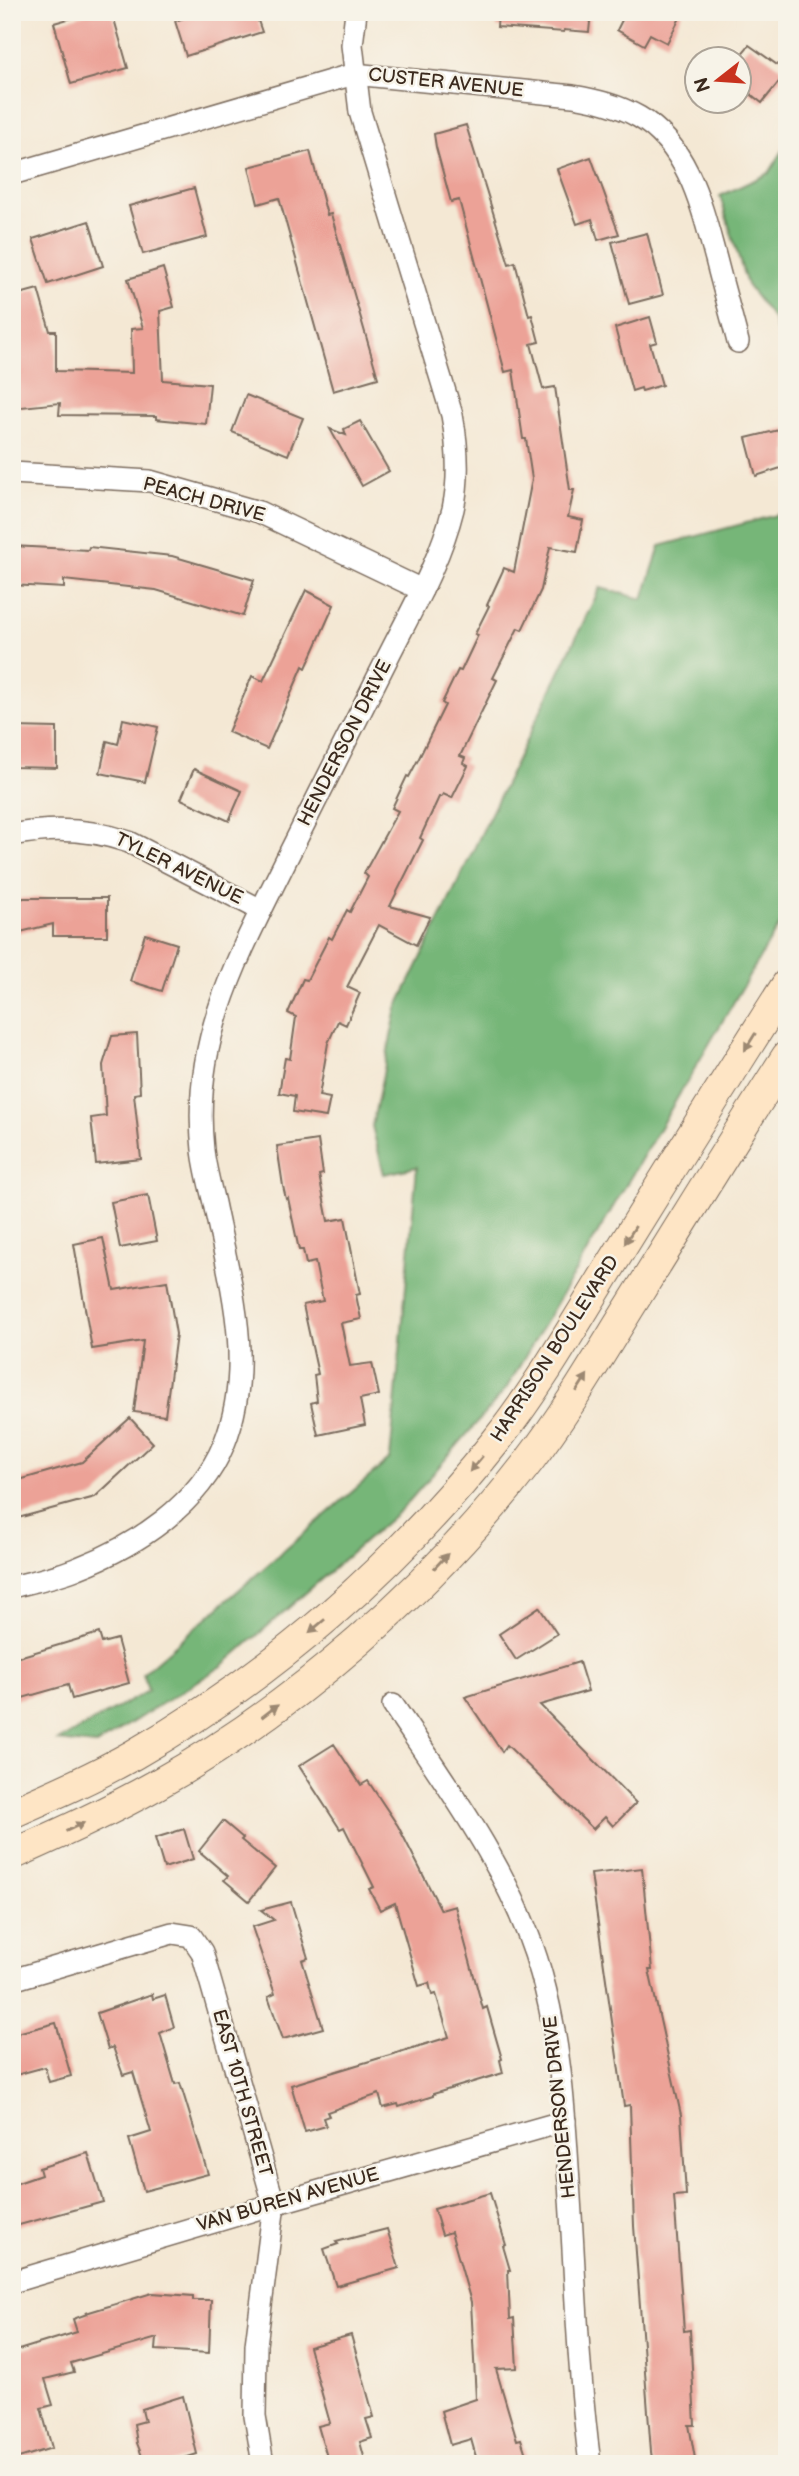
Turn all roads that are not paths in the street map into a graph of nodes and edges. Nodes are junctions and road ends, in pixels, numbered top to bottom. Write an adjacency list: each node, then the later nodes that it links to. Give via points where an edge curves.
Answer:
1 (356, 12): 2 (street, HENDERSON DRIVE)
2 (354, 74): 3 (street, CUSTER AVENUE); 4 (street, CUSTER AVENUE, via 573,96 621,107 641,118 675,151 690,176); 6 (street, HENDERSON DRIVE, via 360,112 458,447 452,510)
3 (12, 174)
4 (738, 342)
5 (12, 473): 6 (street, PEACH DRIVE, via 150,481 247,508)
6 (422, 590): 8 (street, HENDERSON DRIVE)
7 (12, 835): 8 (street, TYLER AVENUE, via 74,830 109,835)
8 (261, 910): 11 (street, HENDERSON DRIVE, via 218,1011 203,1079 203,1154 236,1307 240,1379 225,1443 210,1474 164,1520 75,1570)
9 (787, 984): 13 (main road, HARRISON BOULEVARD, one-way to 13, via 545,1371 497,1440 403,1547 295,1644 236,1689 132,1755)
10 (787, 1056): 14 (main road, HARRISON BOULEVARD, one-way to 10, via 158,1785 263,1717 325,1670 433,1569 529,1460)
11 (12, 1587)
12 (393, 1705): 16 (street, HENDERSON DRIVE, via 477,1830 512,1895 544,1984 557,2043)
13 (12, 1813)
14 (12, 1855)
15 (12, 1980): 17 (street, EAST 10TH STREET, via 172,1933 191,1936 202,1952)
16 (565, 2121): 17 (street, VAN BUREN AVENUE); 20 (street, HENDERSON DRIVE)
17 (274, 2204): 18 (street, VAN BUREN AVENUE); 19 (street, EAST 10TH STREET, via 256,2345 255,2416)
18 (12, 2282)
19 (263, 2464)
20 (590, 2464)

